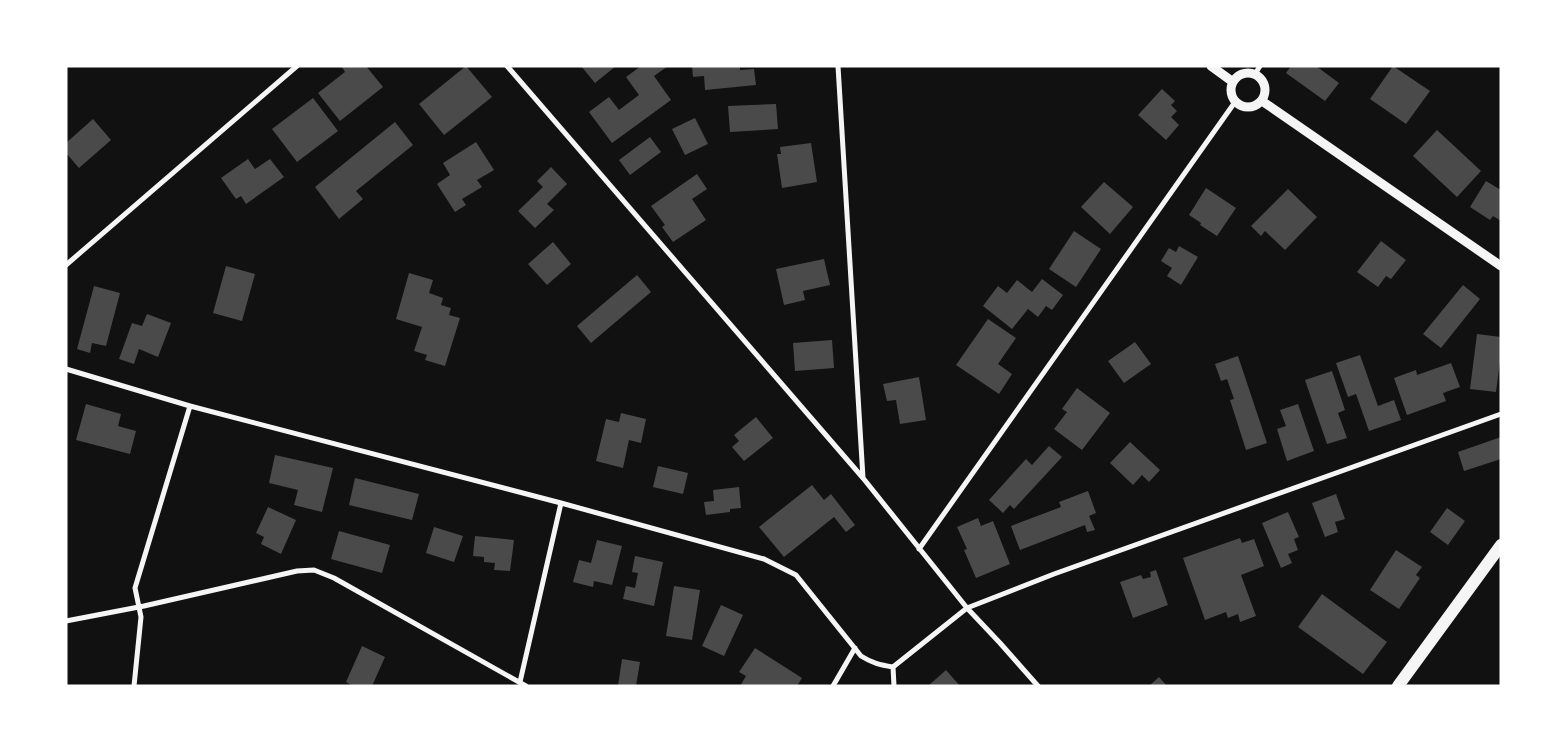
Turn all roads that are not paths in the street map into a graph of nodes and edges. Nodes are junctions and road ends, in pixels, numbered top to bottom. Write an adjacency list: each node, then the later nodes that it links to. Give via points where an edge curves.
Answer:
1 (297, 66): 10 (street)
2 (507, 66): 15 (street)
3 (838, 66): 15 (street)
4 (1211, 66): 7 (street)
5 (1260, 66): 6 (street)
6 (1255, 74): 7 (street, via 1246,73); 8 (street, via 1265,89)
7 (1233, 82): 9 (street, via 1231,92)
8 (1262, 101): 9 (street, via 1249,107); 11 (street)
9 (1235, 102): 18 (street)
10 (66, 265)
11 (1501, 266)
12 (66, 369): 13 (street)
13 (190, 406): 16 (street); 19 (street, via 138,576 135,592)
14 (1501, 414): 20 (street)
15 (862, 478): 18 (street)
16 (560, 502): 22 (street, via 764,559 796,575); 24 (street)
17 (1501, 545): 29 (main road)
18 (919, 549): 20 (street)
19 (139, 607): 21 (street); 24 (street, via 297,571 314,570 334,578); 25 (street, via 141,621)
20 (966, 608): 23 (street); 28 (street)
21 (66, 621)
22 (855, 648): 23 (street, via 871,662); 26 (street)
23 (893, 667): 27 (street)
24 (523, 684)
25 (134, 686)
26 (833, 686)
27 (894, 686)
28 (1038, 686)
29 (1398, 686)

